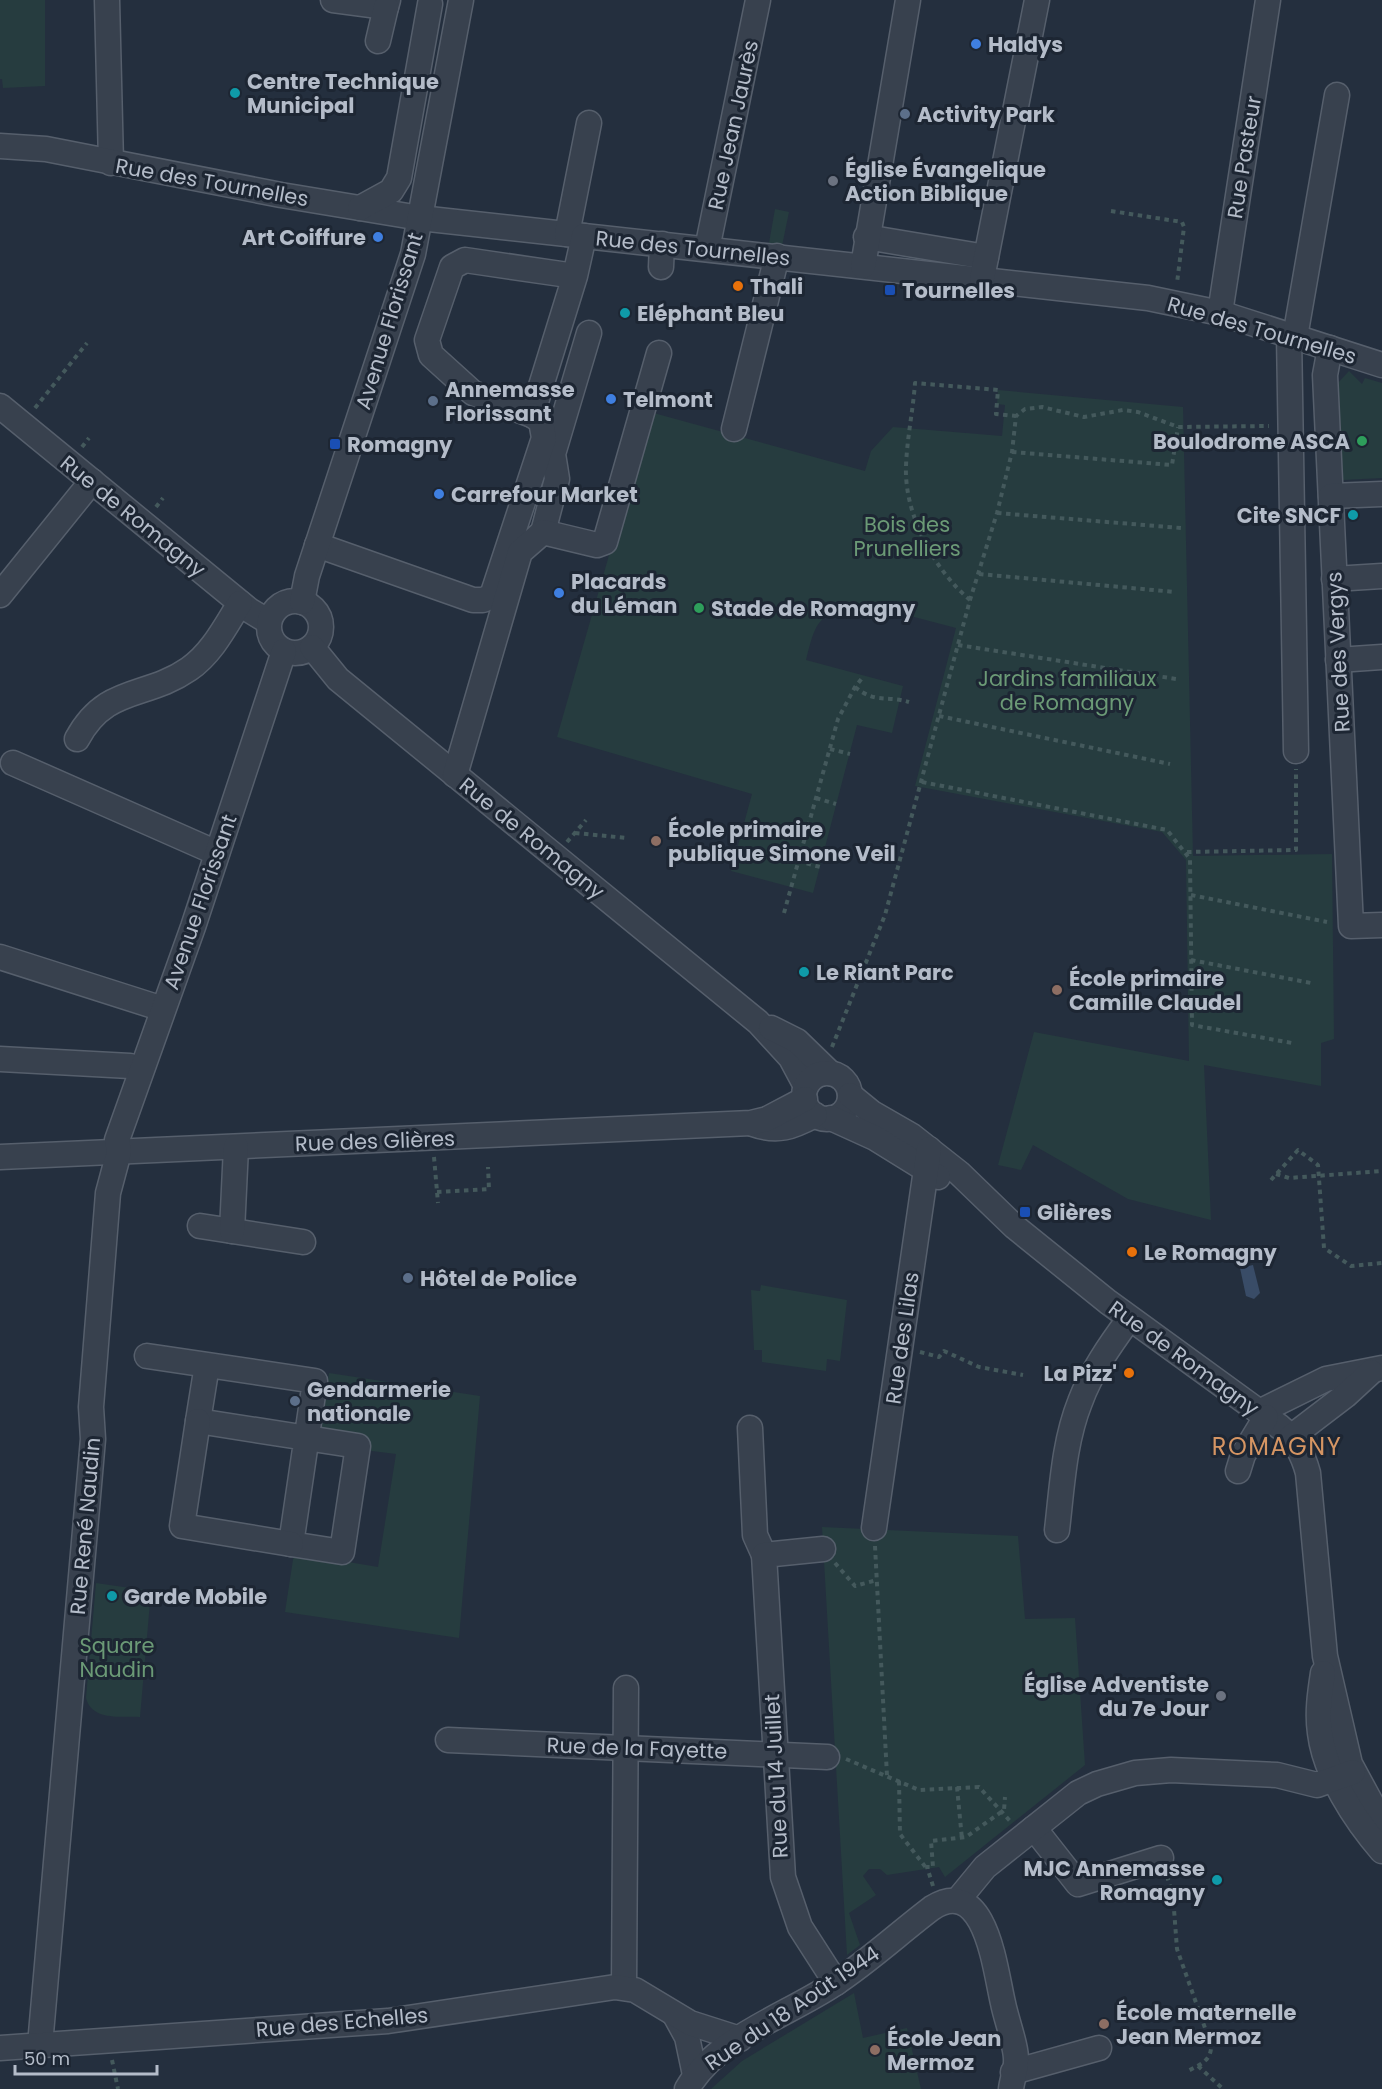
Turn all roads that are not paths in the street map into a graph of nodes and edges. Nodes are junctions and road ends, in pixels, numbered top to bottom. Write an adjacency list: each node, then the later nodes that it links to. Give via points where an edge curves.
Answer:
1 (107, 0): 14 (street)
2 (333, 0): 8 (street)
3 (758, 0): 19 (street, Rue Jean Jaurès)
4 (908, 0): 18 (street)
5 (1037, 0): 22 (street)
6 (1268, 0): 25 (street, Rue Pasteur)
7 (422, 2): 9 (street); 15 (street, via 399,178 391,191)
8 (387, 3): 10 (street)
9 (461, 4): 16 (street, Avenue Florissant)
10 (378, 41)
11 (1337, 94): 28 (street)
12 (589, 123): 17 (street)
13 (0, 146): 14 (street, Rue des Tournelles, via 46,149)
14 (111, 163): 15 (street, Rue des Tournelles)
15 (360, 208): 16 (street, Rue des Tournelles)
16 (420, 218): 17 (street, Rue des Tournelles); 24 (street, Avenue Florissant)
17 (576, 235): 19 (street, Rue des Tournelles, via 661,256); 23 (street)
18 (866, 237): 21 (street); 22 (street)
19 (707, 249): 20 (street, Rue des Tournelles)
20 (777, 256): 21 (street, Rue des Tournelles); 34 (street)
21 (863, 266): 22 (street, Rue des Tournelles)
22 (984, 268): 25 (street, Rue des Tournelles)
23 (575, 276): 26 (street, via 465,260 452,267); 33 (street)
24 (395, 309): 26 (street); 39 (street, Avenue Florissant)
25 (1220, 313): 28 (street, Rue des Tournelles)
26 (433, 322): 33 (street, via 428,349 455,380 493,403)
27 (589, 333): 38 (street, via 553,454 556,479)
28 (1292, 336): 29 (street, Rue des Tournelles); 51 (street)
29 (1330, 348): 31 (street, Rue des Tournelles); 37 (street, Rue des Vergys, via 1324,375)
30 (659, 353): 38 (street, via 605,542 597,545)
31 (1382, 365)
32 (0, 406): 35 (street, Rue de Romagny)
33 (532, 415): 39 (street, via 541,421 544,438 492,596 473,600)
34 (734, 429)
35 (92, 481): 42 (street); 44 (street, Rue de Romagny)
36 (1382, 494): 37 (street)
37 (1330, 496): 41 (street, Rue des Vergys)
38 (543, 532): 53 (street, via 520,552)
39 (317, 545): 43 (street, Avenue Florissant)
40 (1382, 576): 41 (street)
41 (1335, 579): 49 (street, Rue des Vergys)
42 (0, 595)
43 (302, 602): 45 (street, via 281,604); 46 (street, via 313,608 321,622 319,638)
44 (240, 603): 45 (street, Rue de Romagny); 50 (street, via 211,648 193,666 106,704 88,721)
45 (269, 622): 47 (street, via 272,641)
46 (312, 647): 47 (street, via 297,654); 53 (street, Rue de Romagny, via 338,680)
47 (284, 651): 54 (street, Avenue Florissant)
48 (1382, 657): 49 (street)
49 (1338, 660): 55 (street, Rue des Vergys, via 1351,926)
50 (77, 739)
51 (1296, 751)
52 (13, 763): 54 (street)
53 (455, 774): 58 (street, Rue de Romagny)
54 (217, 853): 57 (street, Avenue Florissant)
55 (1382, 925)
56 (0, 957): 57 (street)
57 (163, 1009): 65 (street, Avenue Florissant, via 117,1140)
58 (758, 1022): 61 (street, Rue de Romagny, via 793,1038); 63 (street, Rue de Romagny, via 791,1058)
59 (0, 1059): 60 (street)
60 (130, 1066)
61 (830, 1073): 62 (street, via 845,1081); 63 (street, via 815,1077)
62 (850, 1095): 63 (street, via 845,1111); 67 (street, Rue de Romagny)
63 (814, 1105): 64 (street, Rue des Glières, via 751,1123); 67 (street, Rue de Romagny)
64 (236, 1147): 65 (street, Rue des Glières); 69 (street)
65 (118, 1152): 66 (street, Rue des Glières); 102 (street, Rue René Naudin, via 108,1193 91,1407 92,1462)
66 (0, 1158)
67 (928, 1159): 71 (street, Rue de Romagny, via 982,1193 1015,1227); 81 (street, Rue des Lilas)
68 (200, 1226): 69 (street)
69 (232, 1231): 70 (street)
70 (303, 1242)
71 (1129, 1319): 75 (street, Rue de Romagny); 82 (street, via 1102,1357 1077,1410 1064,1466)
72 (147, 1356): 73 (street)
73 (207, 1365): 76 (street); 79 (street, via 315,1381)
74 (1376, 1370): 75 (street, via 1326,1379); 78 (street)
75 (1263, 1414): 78 (street, Rue de Romagny); 80 (street)
76 (198, 1421): 79 (street); 83 (street, via 182,1526)
77 (750, 1428): 85 (street, Rue du 14 Juillet, via 755,1535)
78 (1291, 1437): 91 (street, Rue de Romagny, via 1308,1473 1325,1656)
79 (307, 1438): 83 (street); 83 (street, via 358,1446 342,1552)
80 (1238, 1471)
81 (874, 1528)
82 (1058, 1530)
83 (291, 1544)
84 (823, 1549): 85 (street)
85 (764, 1555): 89 (street, Rue du 14 Juillet)
86 (626, 1688): 88 (street)
87 (448, 1740): 88 (street, Rue de la Fayette)
88 (626, 1748): 89 (street, Rue de la Fayette); 99 (street)
89 (774, 1754): 90 (street, Rue de la Fayette); 98 (street, Rue du 14 Juillet, via 785,1889 803,1933)
90 (827, 1757)
91 (1341, 1766): 92 (street, Rue de Romagny); 94 (street, via 1313,1785 1277,1775 1154,1771 1097,1784 1078,1793); 95 (street, Rue de Romagny)
92 (1374, 1795): 93 (street, Rue de Romagny)
93 (1382, 1823)
94 (1028, 1832): 96 (street, via 1078,1884); 97 (street, via 977,1874)
95 (1382, 1851)
96 (1161, 1858)
97 (957, 1901): 98 (street, Rue du 18 Août 1944, via 932,1908); 105 (street, via 972,1909 985,1930)
98 (836, 1983): 101 (street, Rue du 18 Août 1944)
99 (624, 1987): 100 (street); 102 (street, Rue des Echelles, via 388,2021)
100 (675, 2015): 101 (street); 106 (street, via 687,2037)
101 (740, 2039): 106 (street, Rue du 18 Août 1944, via 715,2056)
102 (40, 2044): 103 (street, Rue des Echelles)
103 (0, 2048)
104 (1100, 2048): 105 (street)
105 (1014, 2074)
106 (691, 2082)

